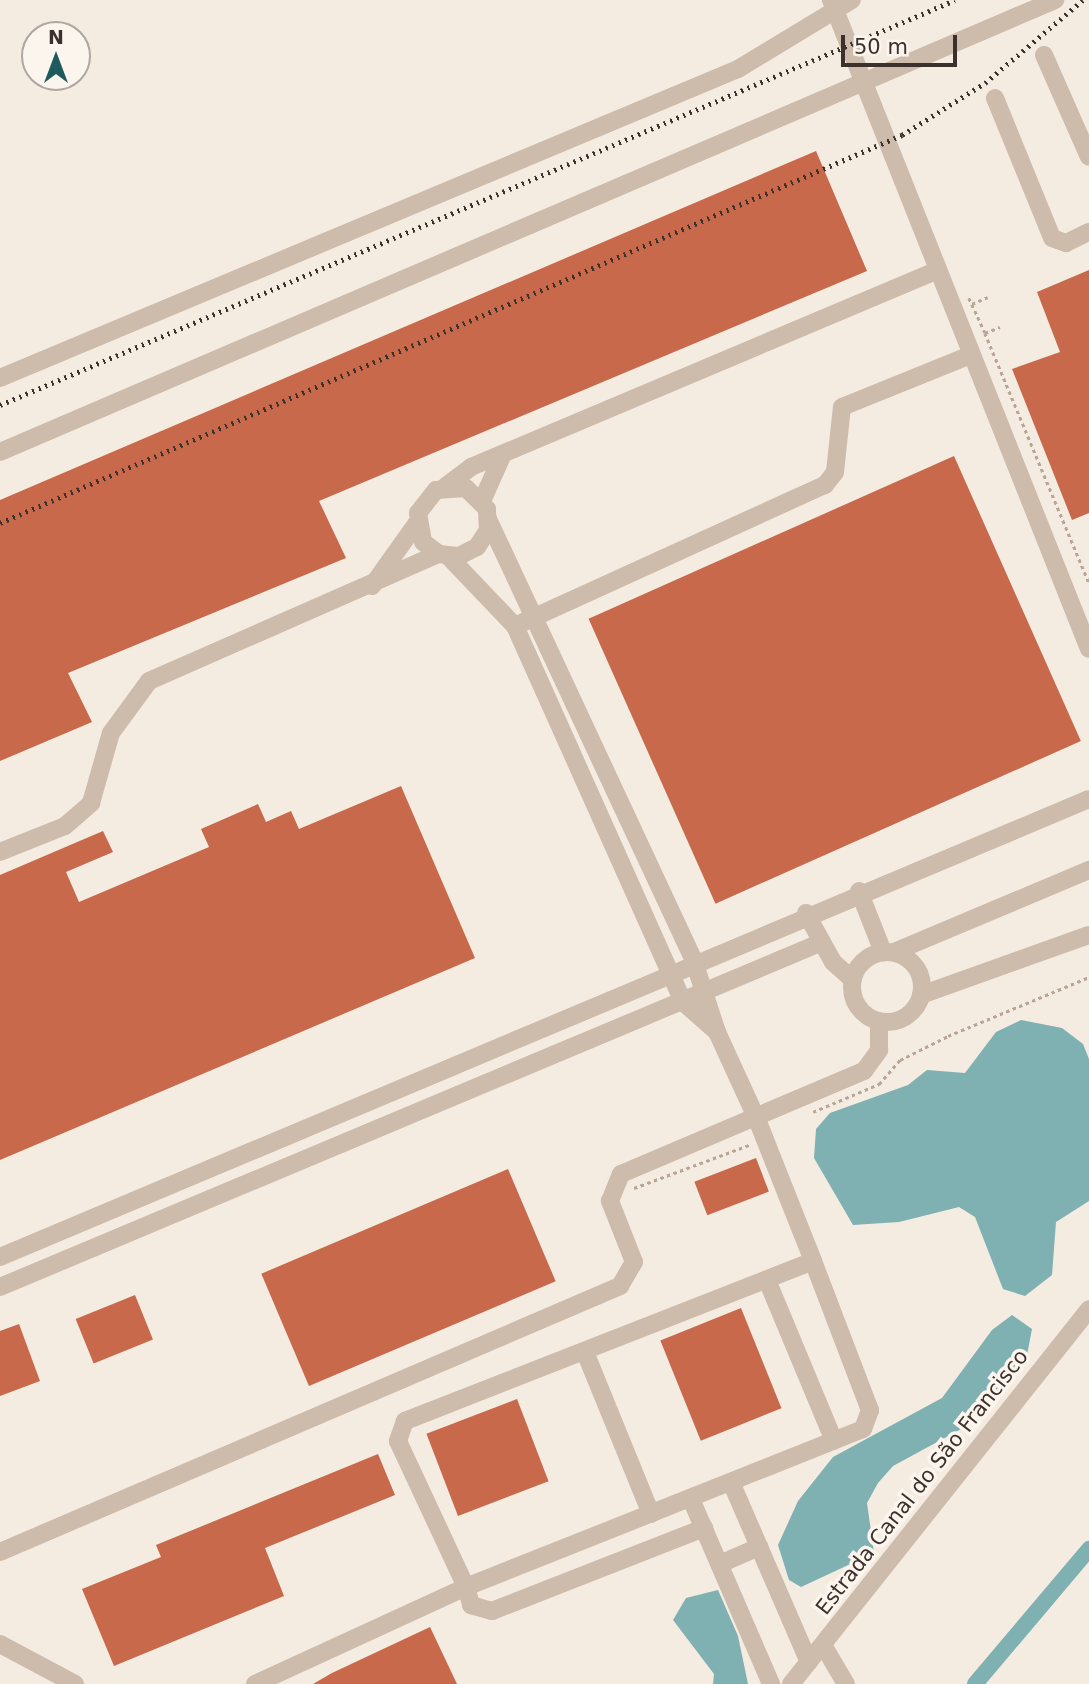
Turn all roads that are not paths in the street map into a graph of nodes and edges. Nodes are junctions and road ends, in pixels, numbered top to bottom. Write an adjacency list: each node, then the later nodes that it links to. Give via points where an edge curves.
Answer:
1 (852, 0): 3 (street)
2 (1055, 0): 5 (street)
3 (833, 5): 5 (street); 11 (street, via 738,69)
4 (1044, 55): 7 (street)
5 (864, 85): 9 (street); 12 (street)
6 (995, 98): 8 (street, via 1052,238 1066,243)
7 (1089, 157)
8 (1089, 232)
9 (936, 271): 10 (street); 13 (street)
10 (971, 355): 20 (street, via 842,407 835,472 825,485); 22 (street)
11 (0, 378)
12 (0, 452)
13 (502, 456): 14 (street); 15 (street)
14 (446, 486): 15 (street, via 466,488); 17 (street, via 421,503)
15 (482, 500): 16 (street)
16 (488, 519): 18 (street, via 477,547); 20 (street)
17 (417, 523): 18 (street, via 423,542); 19 (street)
18 (444, 556): 19 (street); 21 (street)
19 (370, 589): 26 (street, via 149,681 111,733 91,803 65,826)
20 (535, 618): 21 (street); 23 (street)
21 (515, 626): 24 (street)
22 (1089, 649)
23 (613, 787): 24 (street); 33 (street)
24 (590, 796): 34 (street)
25 (1089, 799): 28 (street)
26 (0, 852)
27 (1089, 870): 32 (street)
28 (859, 891): 29 (street); 32 (street)
29 (806, 913): 31 (street); 33 (street)
30 (1089, 935): 37 (street)
31 (820, 943): 35 (street); 36 (street)
32 (889, 952): 35 (street, via 863,960); 37 (street, via 919,973)
33 (694, 961): 34 (street); 36 (street)
34 (669, 972): 38 (street); 41 (street)
35 (852, 979): 39 (street, via 854,1001)
36 (706, 991): 38 (street); 40 (street)
37 (921, 995): 39 (street, via 900,1019)
38 (683, 1002): 40 (street); 42 (street)
39 (879, 1021): 43 (street, via 879,1050 864,1071)
40 (717, 1032): 43 (street)
41 (442, 1070): 42 (street); 44 (street)
42 (454, 1099): 45 (street)
43 (756, 1116): 47 (street); 58 (street, via 616,1180 610,1201 634,1262 620,1286)
44 (196, 1176): 45 (street); 46 (street)
45 (209, 1203): 49 (street)
46 (0, 1257)
47 (813, 1261): 48 (street); 52 (street, via 870,1410 863,1429)
48 (767, 1280): 51 (street); 52 (street)
49 (0, 1287)
50 (1089, 1309): 62 (street, Estrada Canal do São Francisco)
51 (584, 1352): 55 (street); 60 (street, via 405,1421 398,1432)
52 (834, 1441): 53 (street)
53 (731, 1482): 54 (street); 57 (street)
54 (691, 1499): 55 (street); 56 (street)
55 (651, 1514): 60 (street)
56 (704, 1528): 59 (street); 60 (street, via 492,1611 471,1605)
57 (759, 1547): 59 (street); 63 (street)
58 (0, 1552)
59 (720, 1564): 66 (street)
60 (466, 1587): 65 (street)
61 (0, 1644): 64 (street)
62 (823, 1645): 63 (street, Estrada Canal do São Francisco); 68 (street)
63 (809, 1662): 67 (street, Estrada Canal do São Francisco)
64 (75, 1684)
65 (255, 1684)
66 (771, 1684)
67 (791, 1684)
68 (846, 1684)

